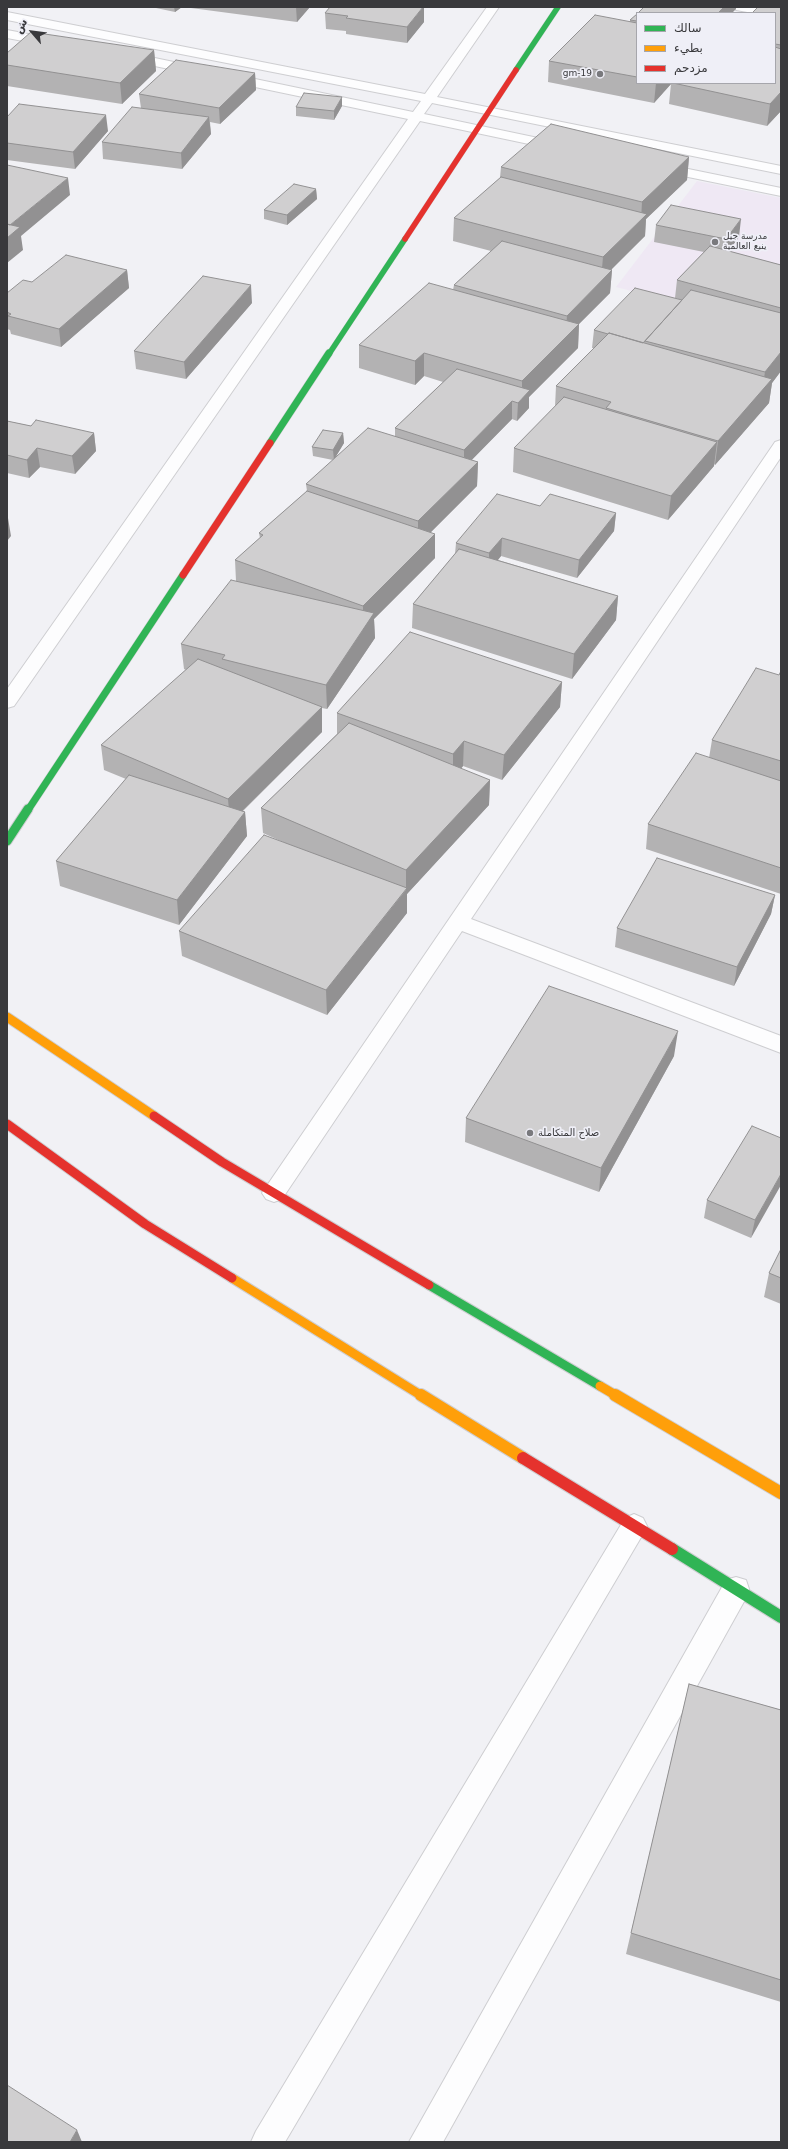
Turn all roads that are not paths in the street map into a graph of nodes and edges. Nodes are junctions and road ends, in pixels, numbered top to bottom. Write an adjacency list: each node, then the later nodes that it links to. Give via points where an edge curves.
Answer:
1 (493, 7): 9 (street)
2 (558, 7): 10 (street)
3 (740, 7): 4 (street)
4 (768, 12)
5 (7, 16): 9 (street)
6 (8, 36): 7 (street)
7 (71, 46)
8 (116, 54): 11 (street)
9 (428, 99): 10 (street); 11 (street)
10 (489, 111): 12 (street); 15 (street)
11 (416, 116): 12 (street); 18 (street)
12 (477, 129): 13 (street); 19 (street)
13 (578, 150)
14 (649, 165): 16 (street)
15 (781, 170)
16 (781, 192)
17 (781, 445): 20 (street)
18 (7, 702)
19 (7, 841)
20 (458, 922): 22 (street); 24 (street)
21 (7, 1017): 24 (street, via 222,1162)
22 (781, 1045)
23 (7, 1124): 26 (street, via 145,1224)
24 (274, 1192): 25 (street)
25 (781, 1493)
26 (634, 1526): 27 (street); 29 (street)
27 (736, 1589): 28 (street); 30 (street)
28 (781, 1617)
29 (267, 2142)
30 (425, 2142)

